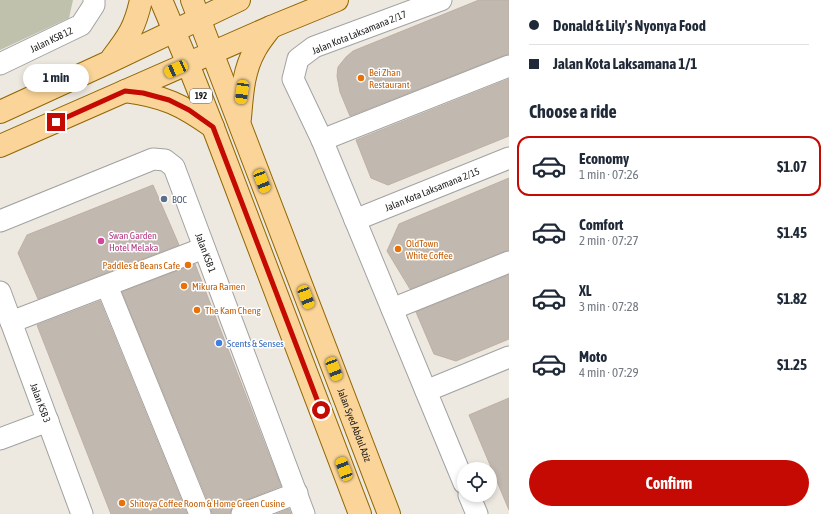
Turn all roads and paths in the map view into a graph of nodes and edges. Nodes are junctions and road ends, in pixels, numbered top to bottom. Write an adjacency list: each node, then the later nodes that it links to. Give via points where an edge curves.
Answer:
1 (141, 0): 11 (main road, via 130,36)
2 (161, 0): 9 (main road, 192)
3 (238, 0): 7 (main road)
4 (337, 0): 8 (main road)
5 (441, 0): 19 (street, Jalan Kota Laksamana 2/17, via 314,47 298,59 293,79)
6 (94, 2): 12 (street, Jalan KSB 12, via 81,25)
7 (196, 10): 9 (main road); 10 (main road, Jalan Syed Abdul Aziz / 192)
8 (271, 27): 10 (main road); 17 (main road, via 247,66)
9 (173, 30): 11 (main road); 13 (main road, 192)
10 (212, 54): 13 (main road); 17 (main road, Jalan Syed Abdul Aziz / 192)
11 (109, 62): 16 (main road)
12 (0, 64)
13 (188, 64): 15 (main road); 18 (main road, 192)
14 (509, 66): 19 (street)
15 (125, 91): 18 (main road, via 169,100); 20 (main road)
16 (0, 112)
17 (240, 123): 42 (main road, Jalan Syed Abdul Aziz / 192)
18 (213, 127): 41 (main road, 192)
19 (322, 140): 22 (street)
20 (0, 146)
21 (509, 158): 22 (street, Jalan Kota Laksamana 2/15)
22 (355, 220): 28 (street)
23 (0, 221): 24 (street, Jalan KSB 1, via 153,159 165,160 174,167)
24 (204, 248): 26 (street); 35 (street, Jalan KSB 1)
25 (509, 262): 28 (street)
26 (107, 286): 29 (street); 38 (street)
27 (0, 292): 29 (street, Jalan KSB 3)
28 (392, 309): 31 (street)
29 (11, 322): 32 (street, Jalan KSB 3)
30 (509, 357): 31 (street)
31 (426, 390): 34 (street)
32 (48, 421): 33 (street); 37 (street, Jalan KSB 3)
33 (0, 439)
34 (457, 465)
35 (297, 493): 39 (street); 40 (street, Jalan KSB 1)
36 (472, 502): 43 (street)
37 (82, 514)
38 (200, 514)
39 (242, 514)
40 (304, 514)
41 (360, 514)
42 (389, 514)
43 (477, 514)

